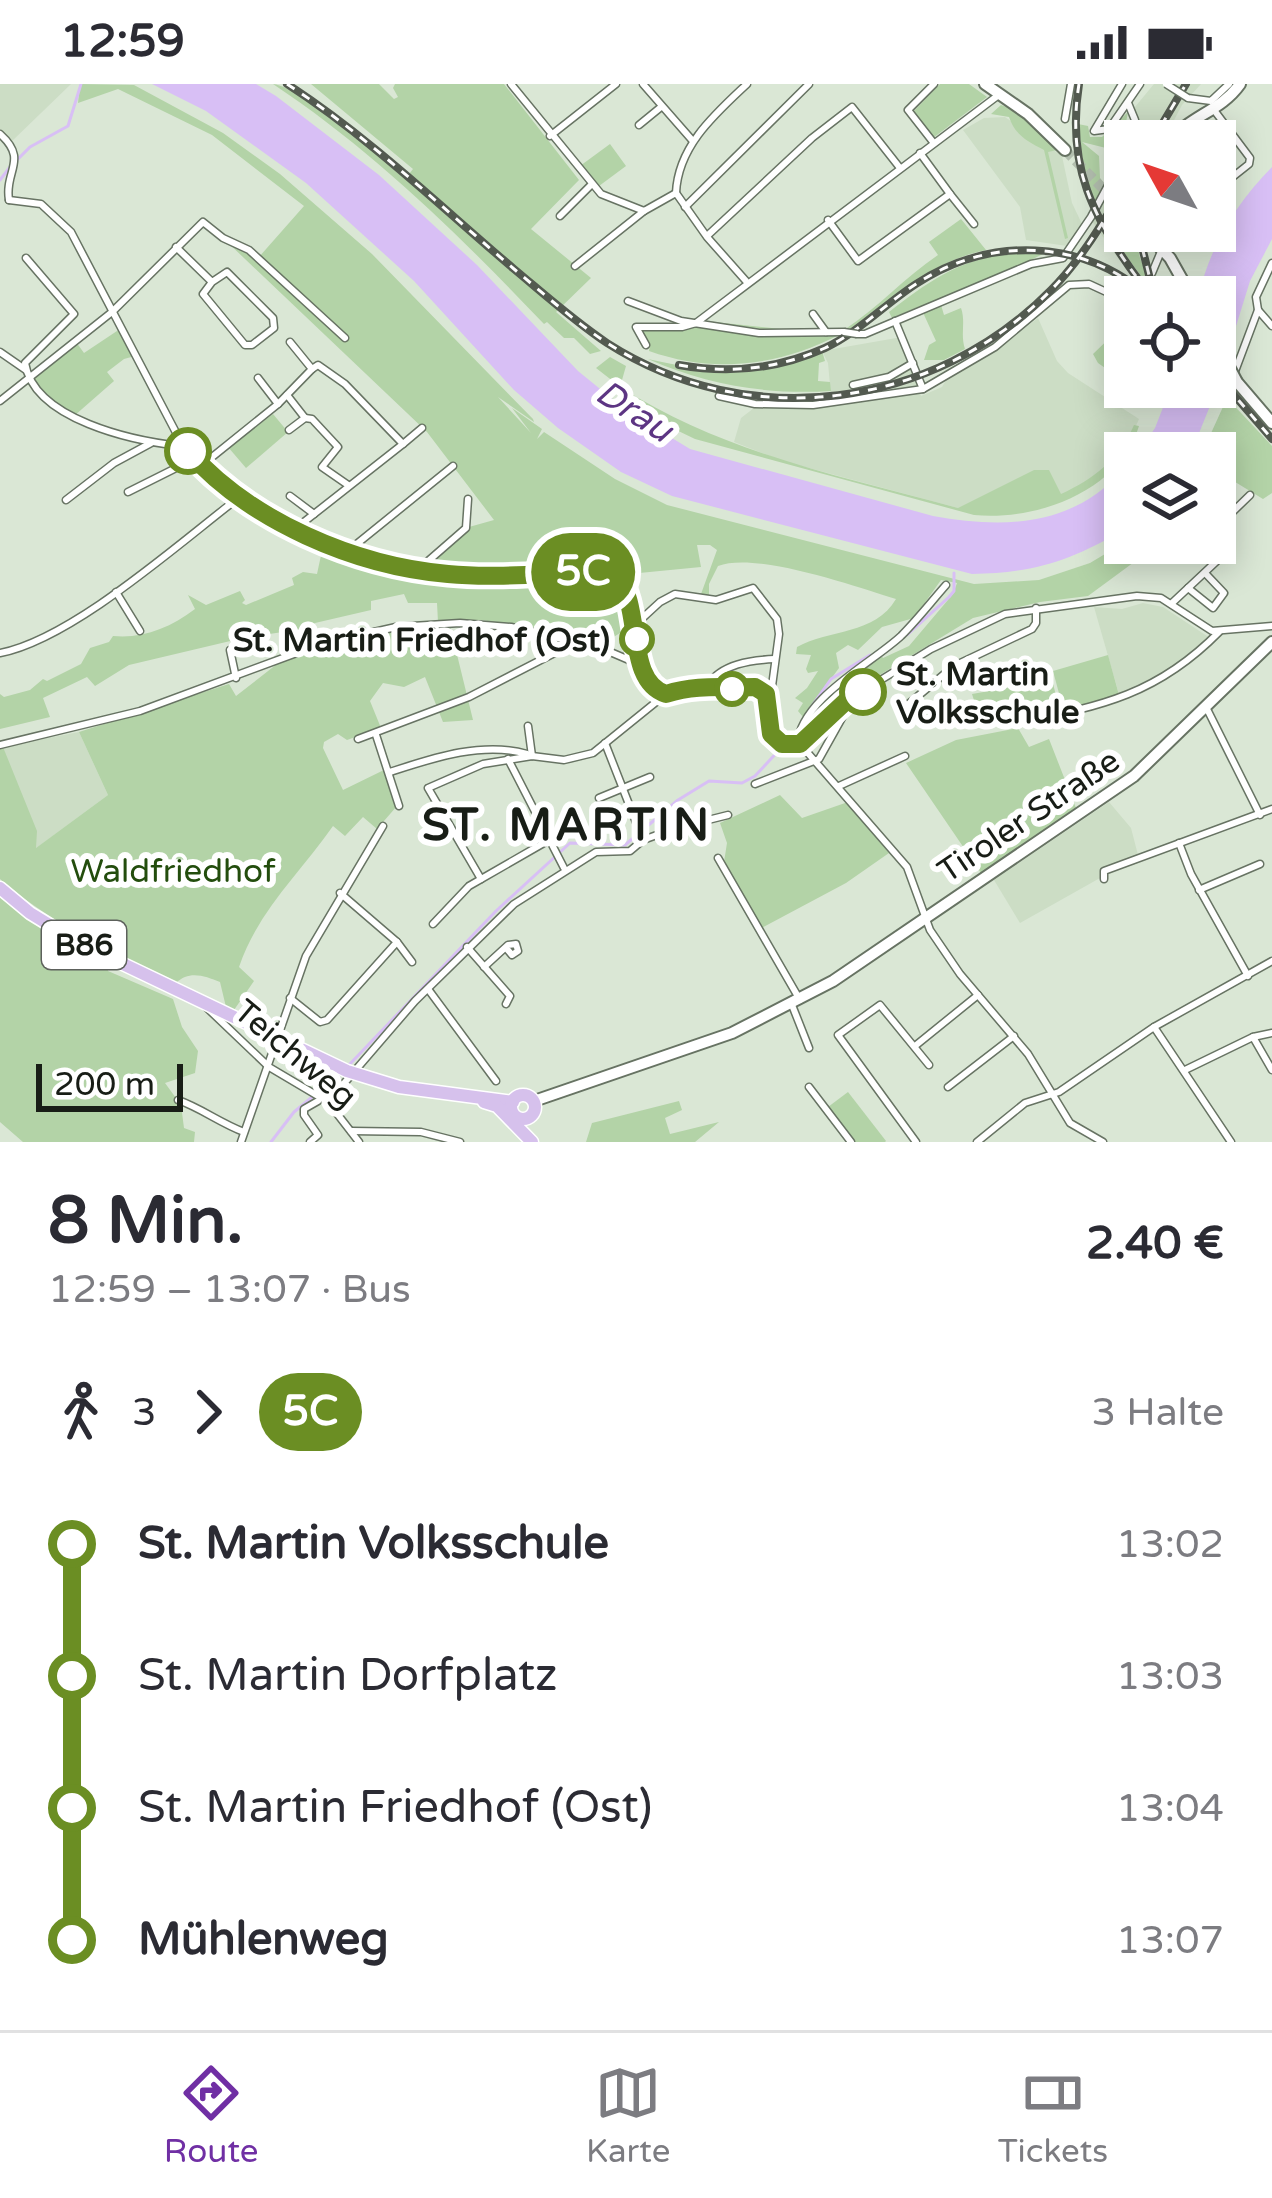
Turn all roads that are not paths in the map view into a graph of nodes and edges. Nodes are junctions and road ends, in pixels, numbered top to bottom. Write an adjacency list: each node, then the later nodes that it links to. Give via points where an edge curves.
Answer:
1 (511, 84): 24 (street)
2 (616, 84): 24 (street)
3 (643, 84): 16 (street)
4 (747, 84): 26 (street)
5 (809, 84): 37 (street)
6 (934, 84): 27 (street, via 908,110)
7 (985, 84): 14 (main road)
8 (1071, 84): 18 (street)
9 (1122, 84): 15 (street, via 1094,131 1109,129)
10 (1140, 84): 15 (street)
11 (1166, 84): 13 (street, bridge, via 1211,101)
12 (1240, 84): 13 (main road)
13 (1230, 91): 17 (main road)
14 (1000, 94): 27 (street); 28 (main road)
15 (1128, 104): 19 (street)
16 (661, 107): 22 (street); 26 (street)
17 (1218, 114): 20 (main road); 21 (street)
18 (1065, 118)
19 (1135, 120)
20 (1196, 120)
21 (1222, 120)
22 (639, 125)
23 (0, 134): 36 (street, via 14,148)
24 (550, 136): 32 (street)
25 (1236, 139): 31 (street, via 1250,158)
26 (693, 141): 33 (street)
27 (933, 142): 29 (street)
28 (1065, 150)
29 (920, 153): 30 (street); 35 (street)
30 (901, 168): 41 (street); 43 (street, via 852,107)
31 (1236, 174)
32 (591, 184): 39 (street); 40 (street)
33 (676, 193): 37 (street); 39 (street)
34 (1104, 193): 57 (street, via 1063,258)
35 (950, 194): 41 (street, via 858,261); 42 (street)
36 (10, 200): 38 (street); 55 (street, via 41,204 61,218)
37 (685, 207): 43 (street)
38 (0, 209)
39 (644, 211): 48 (street)
40 (560, 216)
41 (828, 220): 50 (street)
42 (974, 224)
43 (707, 237): 50 (street)
44 (176, 247): 51 (street); 55 (street); 61 (street, via 203,222 249,250)
45 (1161, 252): 49 (street)
46 (26, 258): 68 (street, via 74,314 28,356)
47 (1272, 263): 54 (street)
48 (575, 266)
49 (1152, 273)
50 (747, 281): 58 (street)
51 (212, 282): 51 (street, via 202,294 245,345 274,328 273,317 227,272)
52 (1104, 292): 72 (street, via 1069,285 995,347)
53 (628, 301): 58 (street)
54 (1258, 310): 59 (street); 67 (street)
55 (112, 312): 68 (street); 81 (street)
56 (813, 314): 60 (street)
57 (895, 321): 60 (street, bridge, via 865,334); 65 (street)
58 (698, 322): 60 (street, via 759,333); 63 (street, via 637,327)
59 (1272, 326)
60 (826, 332)
61 (346, 338)
62 (290, 342): 66 (street)
63 (646, 345)
64 (0, 352): 68 (street)
65 (913, 363): 71 (street); 72 (street)
66 (312, 369): 73 (street); 83 (street, via 318,365 345,384)
67 (1236, 369)
68 (28, 375): 75 (street); 82 (street, via 79,420)
69 (257, 378): 76 (street)
70 (1236, 380): 78 (main road, bridge)
71 (853, 385)
72 (923, 389): 74 (street, via 813,406)
73 (287, 395): 76 (street); 77 (street)
74 (719, 397)
75 (0, 401)
76 (278, 404): 86 (street)
77 (305, 418): 80 (street); 88 (street, via 336,442 322,466)
78 (1272, 423)
79 (422, 428): 83 (street)
80 (290, 430)
81 (176, 433): 84 (street); 85 (street)
82 (151, 443): 84 (street); 94 (street)
83 (403, 444): 88 (street)
84 (167, 445): 85 (street)
85 (184, 446): 86 (street)
86 (198, 462): 89 (street); 92 (street)
87 (453, 466): 98 (street)
88 (348, 485): 96 (street)
89 (128, 493)
90 (1250, 495): 95 (street)
91 (290, 496): 96 (street)
92 (237, 498): 97 (street); 104 (street)
93 (468, 499): 100 (street, via 466,528)
94 (66, 500)
95 (1236, 509)
96 (314, 514): 97 (street)
97 (293, 531): 98 (street)
98 (348, 551): 100 (street)
99 (1212, 564): 101 (street)
100 (419, 569): 107 (street, via 610,573 622,581)
101 (1204, 572): 103 (street); 103 (street, via 1224,593 1213,608)
102 (946, 585): 129 (street, via 898,639 824,699)
103 (1188, 588): 105 (street)
104 (116, 592): 109 (street); 114 (street, via 54,631)
105 (1172, 604): 106 (street, via 1137,596); 110 (street)
106 (1036, 608): 120 (street, via 960,633); 122 (street, via 1027,633 954,666)
107 (635, 626): 115 (street, via 675,594 716,601 753,588 777,619); 116 (street)
108 (1272, 626): 110 (street)
109 (140, 632)
110 (1219, 632): 124 (street, via 1178,668 1120,701)
111 (1272, 642): 123 (main road, Tiroler Straße)
112 (572, 644): 116 (street, via 624,657); 117 (street, via 511,626 395,627 321,644); 126 (street, via 469,698)
113 (230, 650): 117 (street)
114 (0, 652)
115 (775, 658): 118 (street, via 723,670); 121 (street)
116 (642, 673): 119 (street)
117 (236, 679): 130 (street)
118 (708, 685): 119 (street); 121 (street, via 755,687)
119 (666, 694): 128 (street)
120 (853, 697): 129 (street); 134 (street)
121 (770, 705): 129 (street, via 771,734)
122 (906, 706)
123 (1206, 707): 144 (street); 157 (main road, Tiroler Straße, via 1114,791)
124 (1021, 722)
125 (528, 726): 131 (street)
126 (375, 734): 127 (street); 135 (street)
127 (358, 739)
128 (605, 743): 131 (street, via 579,758); 139 (street)
129 (798, 744): 134 (street)
130 (0, 746)
131 (531, 756): 133 (street); 135 (street, via 481,750)
132 (905, 756): 138 (street)
133 (508, 759): 147 (street); 153 (street, via 428,788)
134 (815, 761): 137 (street); 138 (street)
135 (390, 772): 141 (street)
136 (650, 777): 139 (street)
137 (755, 784)
138 (839, 786): 157 (street, via 908,867)
139 (621, 787): 140 (street); 146 (street)
140 (599, 798)
141 (399, 806)
142 (1272, 809): 144 (street)
143 (728, 815): 146 (street)
144 (1260, 815): 148 (street)
145 (383, 826): 156 (street)
146 (640, 835): 151 (street, via 630,851 596,852)
147 (549, 840): 151 (street); 153 (street)
148 (1179, 843): 152 (street, via 1104,871); 155 (street)
149 (718, 858): 170 (street)
150 (1260, 864): 155 (street)
151 (564, 870): 160 (street)
152 (1104, 878)
153 (481, 879): 158 (street)
154 (0, 888): 169 (main road, B86, via 54,929)
155 (1199, 890): 165 (street)
156 (340, 893): 159 (street); 168 (street)
157 (926, 918): 167 (street); 170 (main road, Tiroler Straße)
158 (433, 924)
159 (397, 942): 163 (street); 168 (street, via 327,1020)
160 (467, 947): 164 (street); 166 (street)
161 (507, 949): 164 (street)
162 (1272, 961): 165 (street)
163 (412, 962)
164 (484, 967): 171 (street, via 510,996)
165 (1248, 976): 172 (street)
166 (428, 989): 183 (street); 184 (street)
167 (978, 995): 174 (street); 177 (street)
168 (290, 998): 176 (street)
169 (202, 1002): 176 (main road, B86); 180 (street, Teichweg)
170 (796, 1003): 178 (street); 191 (main road, Tiroler Straße, via 733,1033)
171 (506, 1004)
172 (1154, 1027): 181 (street); 187 (street)
173 (1272, 1033): 175 (street)
174 (1013, 1036): 185 (street); 187 (street)
175 (1253, 1036): 181 (street); 182 (street)
176 (279, 1039): 180 (street); 183 (main road, B86)
177 (914, 1046): 179 (street); 204 (street, via 880,1005 838,1035)
178 (808, 1048)
179 (929, 1065)
180 (269, 1067): 189 (street, Teichweg); 195 (street)
181 (1184, 1070): 207 (street)
182 (1272, 1070)
183 (353, 1073): 188 (main road, B86); 189 (street)
184 (496, 1082)
185 (948, 1087)
186 (809, 1088): 203 (street)
187 (1052, 1093): 205 (street, via 1008,1114); 206 (street, via 1070,1123)
188 (466, 1096): 192 (main road, B86); 201 (main road, B86, via 496,1106)
189 (319, 1099): 194 (street, Teichweg); 196 (street, via 304,1115)
190 (178, 1100): 195 (street)
191 (534, 1101): 192 (main road, via 522,1095); 193 (main road)
192 (512, 1102): 193 (main road)
193 (524, 1119): 202 (main road)
194 (351, 1131): 199 (street, Teichweg); 200 (street, via 422,1132)
195 (244, 1132): 197 (street)
196 (320, 1138): 198 (street)
197 (241, 1142)
198 (310, 1142)
199 (359, 1142)
200 (460, 1142)
201 (532, 1142)
202 (544, 1142)
203 (851, 1142)
204 (916, 1142)
205 (977, 1142)
206 (1103, 1142)
207 (1231, 1142)

